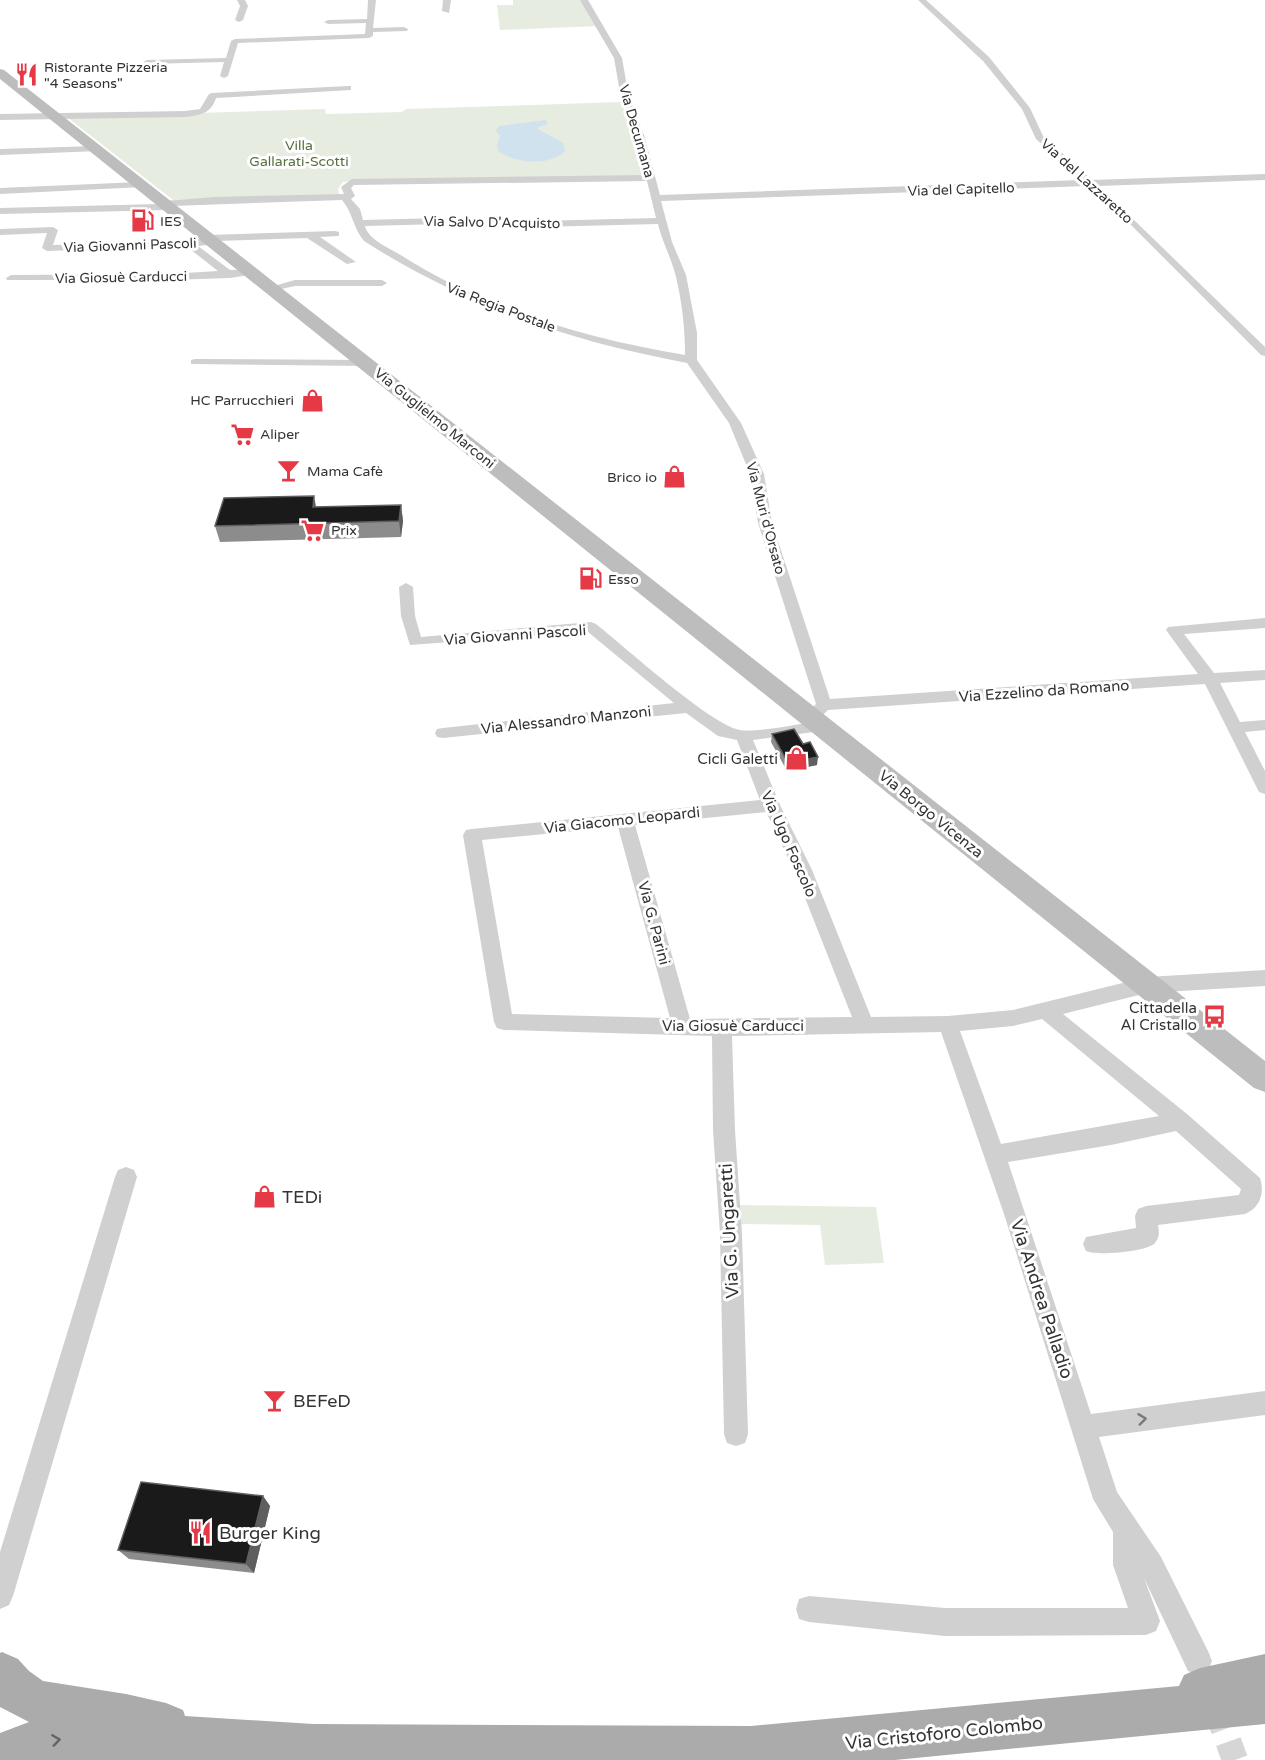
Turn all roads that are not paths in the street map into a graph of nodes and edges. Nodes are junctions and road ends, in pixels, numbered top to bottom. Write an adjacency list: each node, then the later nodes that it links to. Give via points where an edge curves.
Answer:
1 (241, 0): 7 (street, via 244,6)
2 (372, 0): 11 (street)
3 (447, 0): 6 (street)
4 (584, 0): 24 (street, Via Decumana, via 618,58 625,98)
5 (922, 0): 25 (street, Via del Lazzaretto, via 986,59 1026,108 1039,137)
6 (446, 11)
7 (239, 20)
8 (328, 22): 11 (street)
9 (404, 29): 11 (street)
10 (236, 31): 12 (street)
11 (369, 31): 12 (street, via 303,43)
12 (235, 41): 13 (street)
13 (229, 60): 14 (street); 16 (street)
14 (147, 62)
15 (0, 73): 18 (street, Via Guglielmo Marconi)
16 (224, 76)
17 (348, 88): 18 (street, via 212,96 203,112 185,114)
18 (53, 116): 19 (street); 20 (street, Via Guglielmo Marconi)
19 (0, 117)
20 (95, 149): 21 (street); 26 (street, Via Guglielmo Marconi)
21 (4, 152): 22 (street)
22 (0, 164)
23 (1265, 177): 25 (street, Via del Capitello)
24 (651, 178): 28 (street, via 352,182 346,187 350,196); 29 (street, Via Decumana)
25 (1091, 182): 29 (street, Via del Capitello); 45 (street, Via del Lazzaretto)
26 (140, 185): 27 (street); 30 (street, Via Guglielmo Marconi)
27 (0, 191)
28 (345, 197): 30 (street, via 215,200); 33 (street, Via Regia Postale, via 355,209)
29 (657, 198): 32 (street, Via Decumana)
30 (166, 206): 31 (street); 37 (street, Via Guglielmo Marconi)
31 (0, 211)
32 (661, 221): 33 (street, Via Salvo D'Acquisto); 46 (street, Via Decumana, via 681,275 691,333)
33 (358, 223): 46 (street, Via Regia Postale, via 368,239 446,287 582,337)
34 (0, 232): 38 (street, Via Giovanni Pascoli, via 53,230 47,248)
35 (308, 234): 36 (street, Via Giovanni Pascoli); 37 (street, Via Giovanni Pascoli); 39 (street)
36 (335, 234)
37 (210, 240): 38 (street, Via Giovanni Pascoli); 40 (street, Via Guglielmo Marconi)
38 (188, 243): 41 (street, Via Giosuè Carducci)
39 (351, 262)
40 (252, 272): 41 (street, Via Giosuè Carducci); 44 (street, Via Guglielmo Marconi)
41 (230, 275): 42 (street, Via Giosuè Carducci)
42 (11, 278)
43 (382, 283): 44 (street, via 295,283)
44 (272, 288): 48 (street, Via Guglielmo Marconi)
45 (1265, 353)
46 (691, 360): 55 (street, Via Muri d'Orsato, via 735,423 757,474 765,524)
47 (195, 362): 48 (street)
48 (366, 363): 49 (street, Via Guglielmo Marconi)
49 (598, 547): 55 (street, Via Borgo Vicenza)
50 (406, 587): 54 (street, Via Giovanni Pascoli, via 415,642 591,627)
51 (1265, 623): 53 (street, via 1173,630)
52 (1265, 675): 53 (street, Via Ezzelino da Romano)
53 (1210, 679): 55 (street, Via Ezzelino da Romano); 57 (street)
54 (689, 707): 58 (street, Via Alessandro Manzoni); 59 (street, Via Giovanni Pascoli, via 724,732)
55 (819, 716): 59 (street); 65 (street, Via Borgo Vicenza)
56 (1265, 725): 57 (street)
57 (1235, 728): 60 (street)
58 (443, 733)
59 (743, 736): 61 (street, Via Ugo Foscolo)
60 (1262, 778)
61 (771, 805): 62 (street, Via Giacomo Leopardi); 68 (street, Via Ugo Foscolo, via 803,870)
62 (625, 820): 63 (street, Via Giacomo Leopardi); 69 (street, Via G. Parini)
63 (472, 836): 69 (street, Via Giosuè Carducci, via 504,1022)
64 (1265, 978): 65 (street, Via Giosuè Carducci)
65 (1147, 985): 66 (street, Via Giosuè Carducci); 71 (street, Via Borgo Vicenza)
66 (1045, 1010): 67 (street, Via Giosuè Carducci, via 1013,1018); 72 (street)
67 (948, 1023): 68 (street, Via Giosuè Carducci); 73 (street, Via Andrea Palladio)
68 (864, 1024): 70 (street, Via Giosuè Carducci)
69 (682, 1026): 70 (street, Via Giosuè Carducci)
70 (722, 1028): 78 (street, Via G. Ungaretti)
71 (1265, 1079)
72 (1180, 1121): 73 (street); 75 (street, via 1252,1185 1251,1197 1245,1204 1146,1216 1148,1234 1144,1238)
73 (994, 1155): 77 (street, Via Andrea Palladio)
74 (126, 1177): 79 (street)
75 (1094, 1244)
76 (1265, 1403): 77 (street, one-way to 76)
77 (1084, 1426): 80 (street, Via Andrea Palladio, via 1106,1499)
78 (736, 1434)
79 (21, 1521): 81 (street); 82 (street)
80 (1126, 1529): 83 (street, via 1126,1565 1146,1621 945,1622); 84 (street, Via Andrea Palladio, via 1152,1566)
81 (0, 1552)
82 (0, 1596)
83 (809, 1609)
84 (1198, 1661)
85 (1265, 1677): 89 (main road)
86 (1, 1684): 90 (main road, Via Cristoforo Colombo, via 42,1704 127,1718)
87 (1265, 1701): 89 (main road, Via Cristoforo Colombo)
88 (1265, 1721): 89 (main road)
89 (1060, 1722): 90 (main road, Via Cristoforo Colombo, via 751,1750 312,1748)
90 (226, 1741): 91 (main road, Via Cristoforo Colombo, one-way to 90, via 36,1743 62,1739)
91 (0, 1757)

